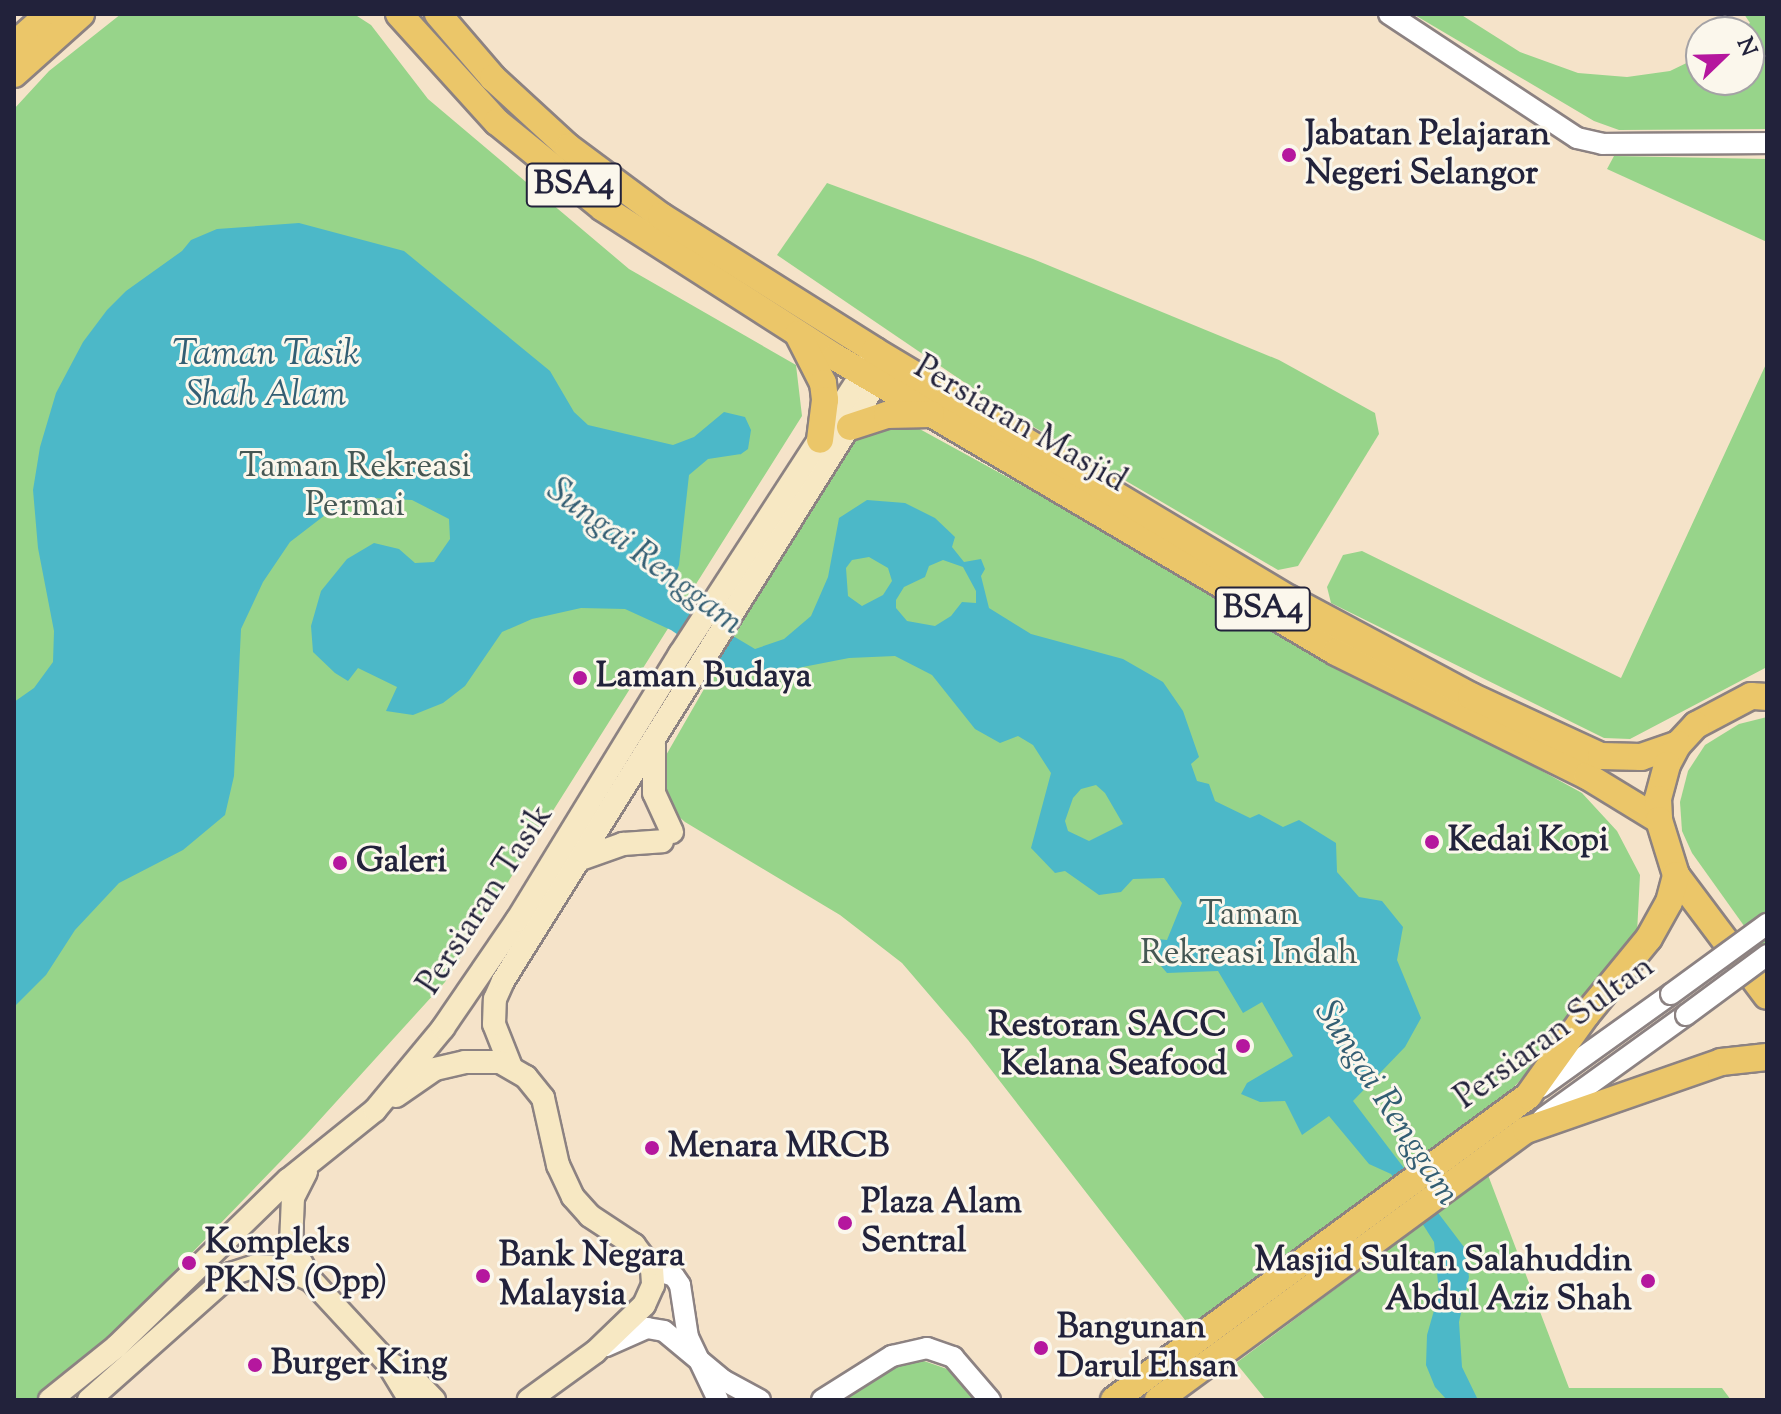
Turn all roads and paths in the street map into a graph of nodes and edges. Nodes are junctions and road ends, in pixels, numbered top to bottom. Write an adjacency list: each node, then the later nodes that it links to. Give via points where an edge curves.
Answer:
1 (49, 14): 6 (main road)
2 (81, 14): 7 (main road)
3 (399, 14): 9 (main road, Persiaran Masjid / BSA4, via 497,122 603,208)
4 (438, 14): 10 (main road, Persiaran Masjid / BSA4, via 493,78 568,147)
5 (1389, 14): 8 (street, via 1577,138 1602,144)
6 (14, 45)
7 (14, 74)
8 (1767, 143)
9 (796, 331): 10 (main road, Persiaran Masjid / BSA4); 13 (main road, via 823,383)
10 (876, 367): 11 (main road, Persiaran Masjid / BSA4); 12 (main road, Persiaran Tasik); 13 (main road, Persiaran Tasik); 16 (main road, Persiaran Masjid / BSA4, via 1471,696 1601,756 1641,757)
11 (931, 414): 12 (main road, via 887,415); 17 (main road, Persiaran Masjid / BSA4, via 1336,652 1587,776)
12 (850, 427): 15 (main road, Persiaran Tasik)
13 (820, 440): 26 (main road, Persiaran Tasik, via 680,654 517,920 443,1028)
14 (1762, 693): 16 (main road, via 1696,725)
15 (654, 743): 18 (main road, Persiaran Tasik); 18 (main road, via 654,793 667,837 623,844)
16 (1678, 744): 17 (main road, via 1660,788)
17 (1659, 820): 19 (main road)
18 (581, 859): 24 (main road, Persiaran Tasik, via 495,999 494,1024)
19 (1676, 875): 22 (main road); 25 (main road, via 1669,902 1649,938)
20 (1767, 924): 25 (street, Persiaran Sultan, bridge)
21 (1767, 955): 27 (street, Persiaran Sultan, bridge)
22 (1767, 996)
23 (1767, 1057): 27 (main road, via 1721,1062)
24 (511, 1067): 26 (main road, via 488,1060 449,1064); 30 (main road, via 543,1098 558,1165 573,1197 590,1216 634,1245)
25 (1528, 1096): 28 (main road, Persiaran Sultan)
26 (375, 1110): 29 (main road, Persiaran Tasik)
27 (1526, 1130): 28 (main road, Persiaran Sultan)
28 (1465, 1158): 35 (main road, Persiaran Sultan); 45 (main road, Persiaran Sultan)
29 (311, 1164): 31 (main road, via 296,1187 289,1222 291,1245); 37 (main road, Persiaran Tasik, via 288,1180 116,1347)
30 (652, 1269): 32 (main road, via 653,1285 644,1305); 33 (street, via 674,1276 680,1285 683,1323)
31 (311, 1280): 34 (main road); 38 (main road, via 285,1268 256,1266 231,1274)
32 (595, 1352): 33 (street, via 631,1334 657,1329 671,1335); 41 (main road)
33 (696, 1360): 36 (street); 42 (street)
34 (387, 1362): 39 (main road); 40 (main road, via 407,1372)
35 (1122, 1395)
36 (757, 1399)
37 (50, 1400)
38 (89, 1400)
39 (410, 1400)
40 (434, 1400)
41 (529, 1400)
42 (718, 1400)
43 (822, 1400): 44 (street, via 900,1353 927,1348 961,1363)
44 (990, 1400)
45 (1158, 1400)

